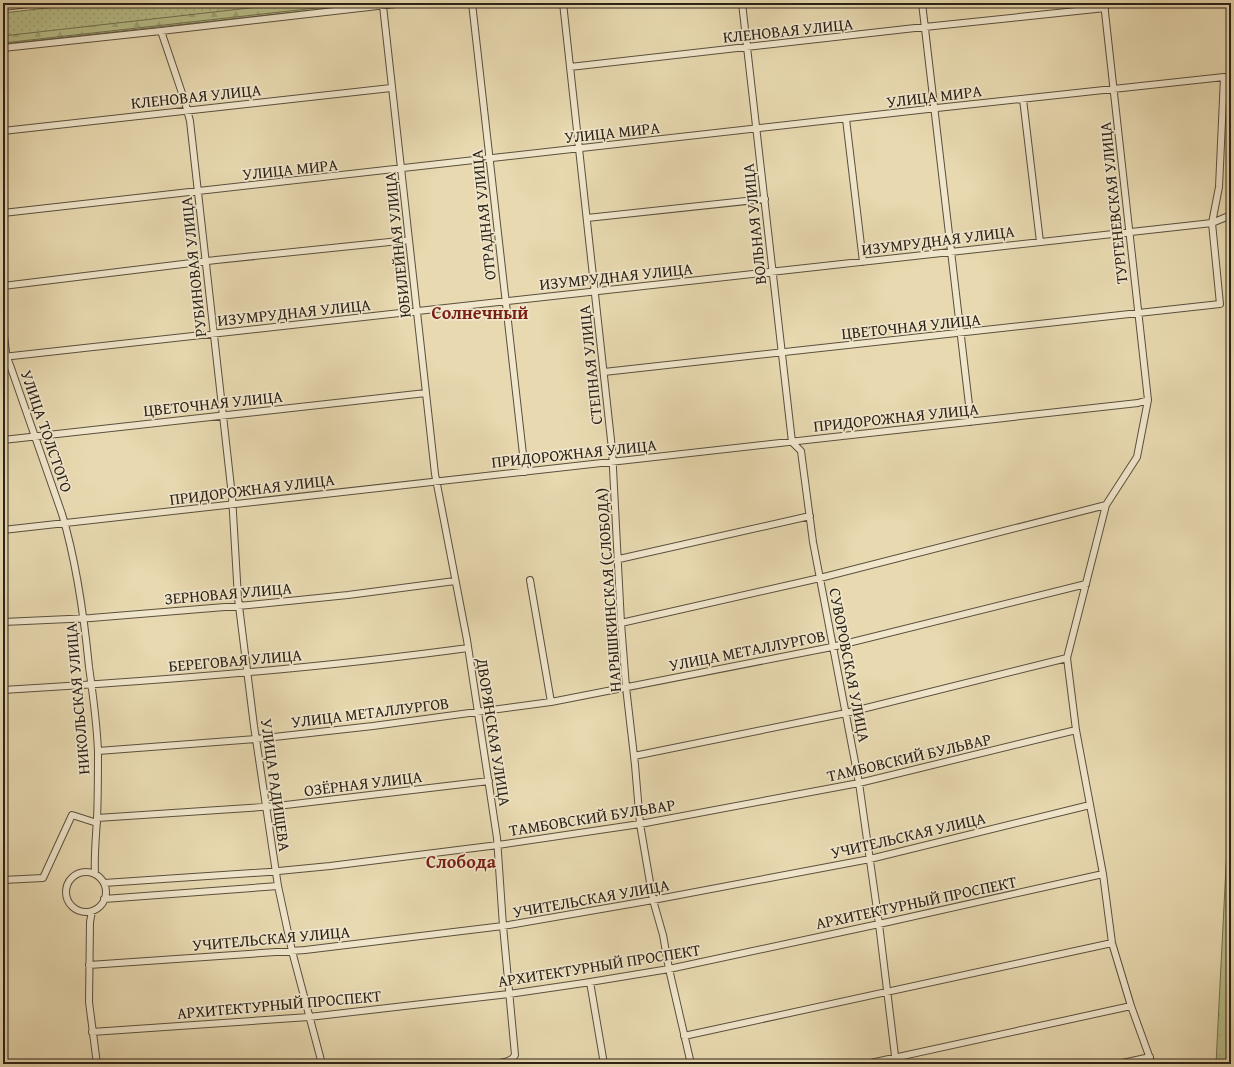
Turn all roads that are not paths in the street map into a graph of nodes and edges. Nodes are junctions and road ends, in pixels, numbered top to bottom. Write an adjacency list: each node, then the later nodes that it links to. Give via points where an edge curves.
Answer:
1 (37, 3): 9 (street)
2 (404, 3): 7 (street)
3 (472, 3): 24 (street, ОТРАДНАЯ УЛИЦА)
4 (563, 3): 14 (street, СТЕПНАЯ УЛИЦА)
5 (742, 3): 13 (street, ВОЛЬНАЯ УЛИЦА)
6 (922, 3): 10 (street)
7 (383, 6): 11 (street); 15 (street, ЮБИЛЕЙНАЯ УЛИЦА)
8 (1104, 6): 10 (street, КЛЕНОВАЯ УЛИЦА); 16 (street, ТУРГЕНЕВСКАЯ УЛИЦА)
9 (3, 7)
10 (925, 28): 13 (street, КЛЕНОВАЯ УЛИЦА); 18 (street)
11 (161, 31): 12 (street); 19 (street, РУБИНОВАЯ УЛИЦА)
12 (3, 48)
13 (747, 48): 14 (street, КЛЕНОВАЯ УЛИЦА); 21 (street, ВОЛЬНАЯ УЛИЦА)
14 (570, 67): 23 (street, СТЕПНАЯ УЛИЦА)
15 (391, 88): 19 (street, КЛЕНОВАЯ УЛИЦА); 25 (street, ЮБИЛЕЙНАЯ УЛИЦА)
16 (1114, 89): 17 (street, УЛИЦА МИРА); 31 (street, УЛИЦА МИРА, via 1224,77 1219,187); 32 (street, ТУРГЕНЕВСКАЯ УЛИЦА)
17 (1023, 99): 18 (street, УЛИЦА МИРА); 34 (street)
18 (935, 108): 20 (street, УЛИЦА МИРА); 35 (street)
19 (187, 110): 22 (street, КЛЕНОВАЯ УЛИЦА); 26 (street, РУБИНОВАЯ УЛИЦА)
20 (846, 119): 21 (street, УЛИЦА МИРА); 37 (street)
21 (757, 129): 23 (street, УЛИЦА МИРА); 27 (street, ВОЛЬНАЯ УЛИЦА)
22 (3, 131)
23 (580, 149): 24 (street, УЛИЦА МИРА); 30 (street, СТЕПНАЯ УЛИЦА)
24 (490, 158): 25 (street, УЛИЦА МИРА); 41 (street, ОТРАДНАЯ УЛИЦА)
25 (402, 169): 26 (street, УЛИЦА МИРА); 33 (street, ЮБИЛЕЙНАЯ УЛИЦА)
26 (198, 192): 28 (street, УЛИЦА МИРА); 36 (street, РУБИНОВАЯ УЛИЦА)
27 (765, 199): 30 (street); 38 (street, ВОЛЬНАЯ УЛИЦА)
28 (3, 213)
29 (1231, 215): 31 (street, ИЗУМРУДНАЯ УЛИЦА)
30 (587, 218): 40 (street, СТЕПНАЯ УЛИЦА)
31 (1212, 223): 32 (street, ИЗУМРУДНАЯ УЛИЦА); 43 (street, ЦВЕТОЧНАЯ УЛИЦА, via 1220,304)
32 (1129, 232): 34 (street, ИЗУМРУДНАЯ УЛИЦА); 43 (street, ТУРГЕНЕВСКАЯ УЛИЦА)
33 (409, 240): 36 (street); 42 (street, ЮБИЛЕЙНАЯ УЛИЦА)
34 (1040, 242): 35 (street, ИЗУМРУДНАЯ УЛИЦА)
35 (951, 252): 37 (street, ИЗУМРУДНАЯ УЛИЦА); 45 (street)
36 (206, 262): 39 (street); 46 (street, РУБИНОВАЯ УЛИЦА)
37 (863, 262): 38 (street, ИЗУМРУДНАЯ УЛИЦА)
38 (773, 272): 40 (street, ИЗУМРУДНАЯ УЛИЦА); 48 (street, ВОЛЬНАЯ УЛИЦА)
39 (3, 286)
40 (595, 291): 41 (street, ИЗУМРУДНАЯ УЛИЦА); 50 (street, СТЕПНАЯ УЛИЦА)
41 (505, 301): 42 (street, ИЗУМРУДНАЯ УЛИЦА); 59 (street, ОТРАДНАЯ УЛИЦА)
42 (417, 311): 46 (street, ИЗУМРУДНАЯ УЛИЦА); 51 (street, ЮБИЛЕЙНАЯ УЛИЦА)
43 (1138, 314): 45 (street, ЦВЕТОЧНАЯ УЛИЦА); 52 (street, ТУРГЕНЕВСКАЯ УЛИЦА)
44 (3, 328): 49 (street)
45 (960, 333): 48 (street, ЦВЕТОЧНАЯ УЛИЦА); 54 (street)
46 (213, 334): 49 (street, ИЗУМРУДНАЯ УЛИЦА); 53 (street, РУБИНОВАЯ УЛИЦА)
47 (3, 349): 49 (street, УЛИЦА ТОЛСТОГО)
48 (782, 353): 50 (street, ЦВЕТОЧНАЯ УЛИЦА); 57 (street, ВОЛЬНАЯ УЛИЦА)
49 (5, 357): 55 (street, УЛИЦА ТОЛСТОГО)
50 (604, 372): 58 (street, СТЕПНАЯ УЛИЦА)
51 (426, 393): 53 (street, ЦВЕТОЧНАЯ УЛИЦА); 60 (street, ЮБИЛЕЙНАЯ УЛИЦА)
52 (1148, 400): 54 (street, ПРИДОРОЖНАЯ УЛИЦА); 62 (street, ТУРГЕНЕВСКАЯ УЛИЦА, via 1137,457)
53 (223, 416): 55 (street, ЦВЕТОЧНАЯ УЛИЦА); 61 (street, РУБИНОВАЯ УЛИЦА)
54 (970, 422): 57 (street, ПРИДОРОЖНАЯ УЛИЦА)
55 (34, 437): 56 (street, ЦВЕТОЧНАЯ УЛИЦА); 64 (street, УЛИЦА ТОЛСТОГО)
56 (3, 440)
57 (792, 442): 58 (street, ПРИДОРОЖНАЯ УЛИЦА); 63 (street, СУВОРОВСКАЯ УЛИЦА, via 801,451)
58 (613, 462): 59 (street, ПРИДОРОЖНАЯ УЛИЦА); 66 (street, НАРЫШКИНСКАЯ (СЛОБОДА))
59 (525, 472): 60 (street, ПРИДОРОЖНАЯ УЛИЦА)
60 (437, 482): 61 (street, ПРИДОРОЖНАЯ УЛИЦА); 69 (street, ДВОРЯНСКАЯ УЛИЦА)
61 (232, 505): 64 (street, ПРИДОРОЖНАЯ УЛИЦА); 71 (street, УЛИЦА РАДИЩЕВА)
62 (1106, 505): 67 (street); 70 (street, ТУРГЕНЕВСКАЯ УЛИЦА)
63 (810, 516): 66 (street); 67 (street, СУВОРОВСКАЯ УЛИЦА)
64 (65, 523): 65 (street, ПРИДОРОЖНАЯ УЛИЦА); 72 (street, НИКОЛЬСКАЯ УЛИЦА)
65 (3, 530)
66 (619, 559): 74 (street, НАРЫШКИНСКАЯ (СЛОБОДА))
67 (820, 578): 74 (street); 75 (street, СУВОРОВСКАЯ УЛИЦА)
68 (530, 580): 82 (street)
69 (455, 581): 71 (street, ЗЕРНОВАЯ УЛИЦА); 76 (street, ДВОРЯНСКАЯ УЛИЦА)
70 (1086, 584): 75 (street, УЛИЦА МЕТАЛЛУРГОВ); 77 (street, ТУРГЕНЕВСКАЯ УЛИЦА)
71 (240, 605): 72 (street, ЗЕРНОВАЯ УЛИЦА); 78 (street, УЛИЦА РАДИЩЕВА)
72 (84, 619): 73 (street, ЗЕРНОВАЯ УЛИЦА); 79 (street, НИКОЛЬСКАЯ УЛИЦА)
73 (3, 622)
74 (621, 623): 80 (street, НАРЫШКИНСКАЯ (СЛОБОДА))
75 (832, 647): 80 (street, УЛИЦА МЕТАЛЛУРГОВ); 84 (street, СУВОРОВСКАЯ УЛИЦА)
76 (468, 648): 78 (street, БЕРЕГОВАЯ УЛИЦА); 83 (street, ДВОРЯНСКАЯ УЛИЦА)
77 (1067, 658): 84 (street); 85 (street)
78 (247, 673): 79 (street, БЕРЕГОВАЯ УЛИЦА); 86 (street, УЛИЦА РАДИЩЕВА)
79 (92, 685): 81 (street, БЕРЕГОВАЯ УЛИЦА); 87 (street, НИКОЛЬСКАЯ УЛИЦА)
80 (626, 687): 82 (street, УЛИЦА МЕТАЛЛУРГОВ); 88 (street, НАРЫШКИНСКАЯ (СЛОБОДА))
81 (3, 690)
82 (551, 702): 83 (street, УЛИЦА МЕТАЛЛУРГОВ)
83 (479, 712): 86 (street, УЛИЦА МЕТАЛЛУРГОВ); 89 (street, ДВОРЯНСКАЯ УЛИЦА)
84 (846, 713): 88 (street); 90 (street, СУВОРОВСКАЯ УЛИЦА)
85 (1076, 730): 90 (street, ТАМБОВСКИЙ БУЛЬВАР); 91 (street)
86 (256, 739): 87 (street, УЛИЦА МЕТАЛЛУРГОВ); 92 (street, УЛИЦА РАДИЩЕВА)
87 (98, 751): 93 (street, НИКОЛЬСКАЯ УЛИЦА)
88 (634, 756): 94 (street)
89 (489, 781): 92 (street, ОЗЁРНАЯ УЛИЦА); 95 (street, ДВОРЯНСКАЯ УЛИЦА)
90 (859, 784): 94 (street, ТАМБОВСКИЙ БУЛЬВАР); 96 (street, СУВОРОВСКАЯ УЛИЦА)
91 (1090, 805): 96 (street, УЧИТЕЛЬСКАЯ УЛИЦА); 99 (street)
92 (266, 807): 93 (street, ОЗЁРНАЯ УЛИЦА); 97 (street, УЛИЦА РАДИЩЕВА)
93 (97, 820): 98 (street, НИКОЛЬСКАЯ УЛИЦА); 100 (street, via 72,815 43,878)
94 (640, 824): 95 (street, ТАМБОВСКИЙ БУЛЬВАР); 104 (street)
95 (498, 845): 97 (street, ТАМБОВСКИЙ БУЛЬВАР); 107 (street, ДВОРЯНСКАЯ УЛИЦА)
96 (870, 859): 104 (street, УЧИТЕЛЬСКАЯ УЛИЦА); 106 (street, СУВОРОВСКАЯ УЛИЦА)
97 (275, 871): 101 (street, ТАМБОВСКИЙ БУЛЬВАР); 102 (street, УЛИЦА РАДИЩЕВА)
98 (95, 874): 101 (street); 105 (street, via 76,874 67,884 66,890 66,897 74,908 79,911)
99 (1103, 874): 106 (street, АРХИТЕКТУРНЫЙ ПРОСПЕКТ); 108 (street)
100 (3, 880)
101 (104, 884): 103 (street)
102 (278, 886): 103 (street); 109 (street, УЛИЦА РАДИЩЕВА)
103 (104, 899): 105 (street, via 98,908)
104 (653, 900): 107 (street, УЧИТЕЛЬСКАЯ УЛИЦА); 111 (street)
105 (92, 911): 110 (street)
106 (879, 924): 111 (street, АРХИТЕКТУРНЫЙ ПРОСПЕКТ); 113 (street, СУВОРОВСКАЯ УЛИЦА)
107 (503, 926): 109 (street, УЧИТЕЛЬСКАЯ УЛИЦА); 114 (street, ДВОРЯНСКАЯ УЛИЦА)
108 (1112, 943): 113 (street); 115 (street)
109 (292, 951): 110 (street, УЧИТЕЛЬСКАЯ УЛИЦА); 116 (street, УЛИЦА РАДИЩЕВА)
110 (89, 965): 117 (street)
111 (669, 968): 112 (street, АРХИТЕКТУРНЫЙ ПРОСПЕКТ); 118 (street)
112 (590, 982): 114 (street, АРХИТЕКТУРНЫЙ ПРОСПЕКТ); 124 (street)
113 (888, 992): 118 (street); 120 (street, СУВОРОВСКАЯ УЛИЦА)
114 (509, 994): 116 (street, АРХИТЕКТУРНЫЙ ПРОСПЕКТ); 123 (street, ДВОРЯНСКАЯ УЛИЦА, via 515,1055 509,1061)
115 (1131, 1006): 119 (street); 120 (street)
116 (310, 1017): 117 (street, АРХИТЕКТУРНЫЙ ПРОСПЕКТ); 122 (street, УЛИЦА РАДИЩЕВА)
117 (92, 1032): 121 (street)
118 (684, 1036): 125 (street)
119 (1150, 1057): 127 (street); 128 (street)
120 (895, 1061): 126 (street)
121 (97, 1064)
122 (322, 1064)
123 (485, 1064)
124 (604, 1064)
125 (692, 1064)
126 (866, 1064)
127 (1118, 1064)
128 (1152, 1064)

